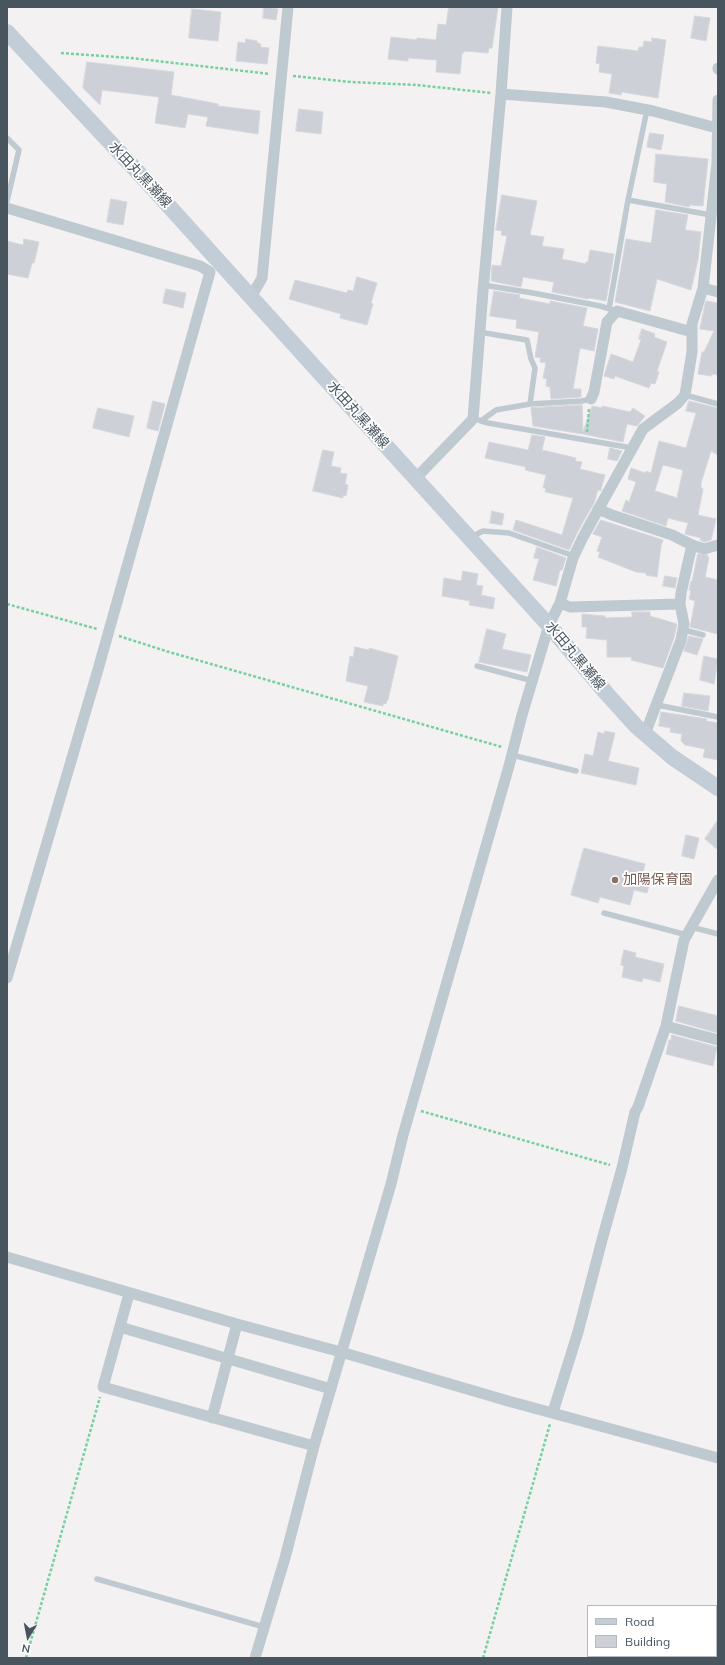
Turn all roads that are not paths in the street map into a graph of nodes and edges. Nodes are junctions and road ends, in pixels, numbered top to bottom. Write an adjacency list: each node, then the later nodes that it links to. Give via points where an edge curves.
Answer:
1 (288, 7): 17 (street, via 262,278)
2 (507, 7): 4 (street)
3 (7, 32): 13 (main road, 水田丸黒瀬線)
4 (501, 94): 6 (street, via 606,102); 14 (street)
5 (718, 100): 7 (street)
6 (647, 110): 7 (street); 9 (lane)
7 (717, 128): 12 (street, via 717,163)
8 (7, 138): 10 (lane, via 19,150)
9 (628, 200): 12 (lane); 18 (lane)
10 (7, 201)
11 (7, 208): 13 (street, via 200,266)
12 (711, 215): 15 (street, via 711,237)
13 (215, 268): 17 (main road, 水田丸黒瀬線); 50 (street)
14 (483, 285): 18 (lane); 19 (street)
15 (702, 288): 16 (street); 20 (street)
16 (718, 292)
17 (251, 297): 27 (main road, 水田丸黒瀬線)
18 (613, 310): 20 (street); 22 (street, via 607,322)
19 (479, 332): 23 (lane, via 527,340 535,368); 25 (street)
20 (692, 332): 21 (street, via 692,352)
21 (685, 395): 24 (lane); 26 (street, via 643,429)
22 (591, 399): 23 (lane)
23 (530, 404): 25 (lane, via 496,410)
24 (718, 404)
25 (477, 420): 26 (lane); 27 (street)
26 (633, 448): 28 (street)
27 (415, 479): 29 (main road, 水田丸黒瀬線)
28 (598, 508): 30 (street); 32 (street)
29 (469, 538): 32 (lane, via 483,531 503,532); 35 (main road, 水田丸黒瀬線)
30 (692, 545): 31 (street, via 704,549); 34 (street)
31 (718, 545)
32 (574, 556): 33 (street)
33 (560, 603): 34 (street, via 570,607); 35 (street)
34 (680, 604): 36 (street)
35 (549, 625): 39 (street); 42 (main road, 水田丸黒瀬線, via 607,694)
36 (684, 630): 37 (lane); 40 (street)
37 (703, 635)
38 (477, 666): 39 (lane)
39 (533, 681): 43 (street)
40 (657, 705): 41 (lane); 42 (street)
41 (718, 717)
42 (645, 734): 45 (main road, 水田丸黒瀬線, via 672,757)
43 (512, 753): 44 (lane); 57 (street)
44 (576, 771)
45 (718, 788)
46 (718, 880): 48 (street)
47 (604, 913): 48 (lane)
48 (689, 931): 49 (lane); 51 (street, via 678,960)
49 (718, 934)
50 (7, 978)
51 (666, 1026): 52 (street); 60 (street, via 635,1112 578,1332)
52 (718, 1040)
53 (7, 1257): 54 (street)
54 (129, 1294): 55 (street); 56 (street)
55 (237, 1324): 57 (street); 58 (street)
56 (120, 1327): 58 (street); 61 (street, via 103,1387)
57 (341, 1352): 59 (street); 60 (street)
58 (229, 1358): 59 (street); 61 (street)
59 (331, 1389): 62 (street)
60 (553, 1412): 63 (street)
61 (212, 1418): 62 (street)
62 (314, 1446): 65 (street)
63 (718, 1458)
64 (97, 1578): 65 (lane)
65 (264, 1627): 66 (street)
66 (255, 1658)

